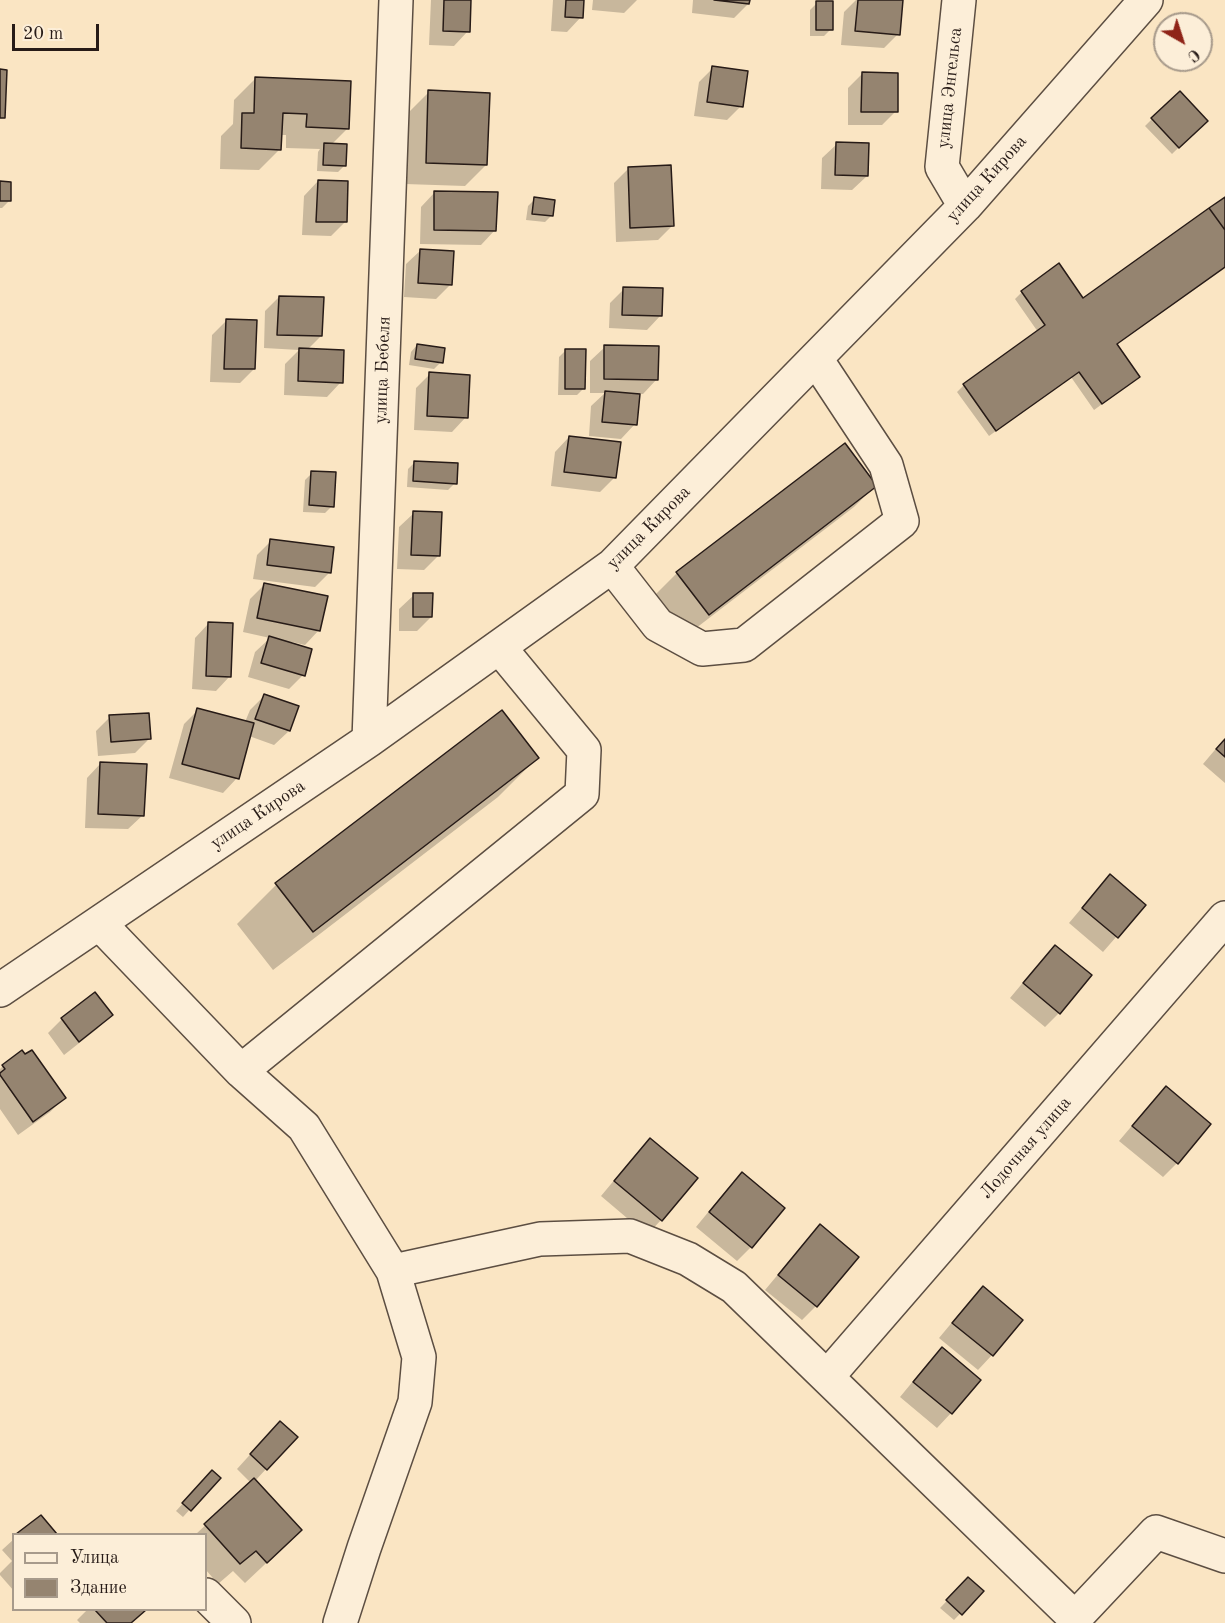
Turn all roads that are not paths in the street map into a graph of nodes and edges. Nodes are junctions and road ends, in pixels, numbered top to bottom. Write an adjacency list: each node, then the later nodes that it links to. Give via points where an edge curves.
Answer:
1 (396, 0): 8 (street, улица Бебеля)
2 (959, 0): 4 (street, улица Энгельса, via 942,167)
3 (1146, 0): 4 (street, улица Кирова)
4 (965, 206): 5 (street, улица Кирова)
5 (816, 359): 6 (street, улица Кирова); 6 (street, via 886,465 902,521 744,645 702,649 658,625)
6 (612, 567): 7 (street, улица Кирова)
7 (499, 647): 8 (street, улица Кирова); 12 (street, via 584,750 582,794)
8 (369, 740): 10 (street, улица Кирова)
9 (1225, 918): 14 (street, Лодочная улица)
10 (99, 923): 11 (street, улица Кирова); 12 (street)
11 (0, 990)
12 (241, 1071): 13 (street, via 304,1127)
13 (393, 1271): 14 (street, via 540,1239 630,1236 688,1259 734,1287); 19 (street, via 419,1356 415,1402)
14 (826, 1377): 17 (street)
15 (1225, 1556): 17 (street, via 1156,1532)
16 (207, 1595): 18 (street)
17 (1076, 1621)
18 (234, 1623)
19 (340, 1623)

